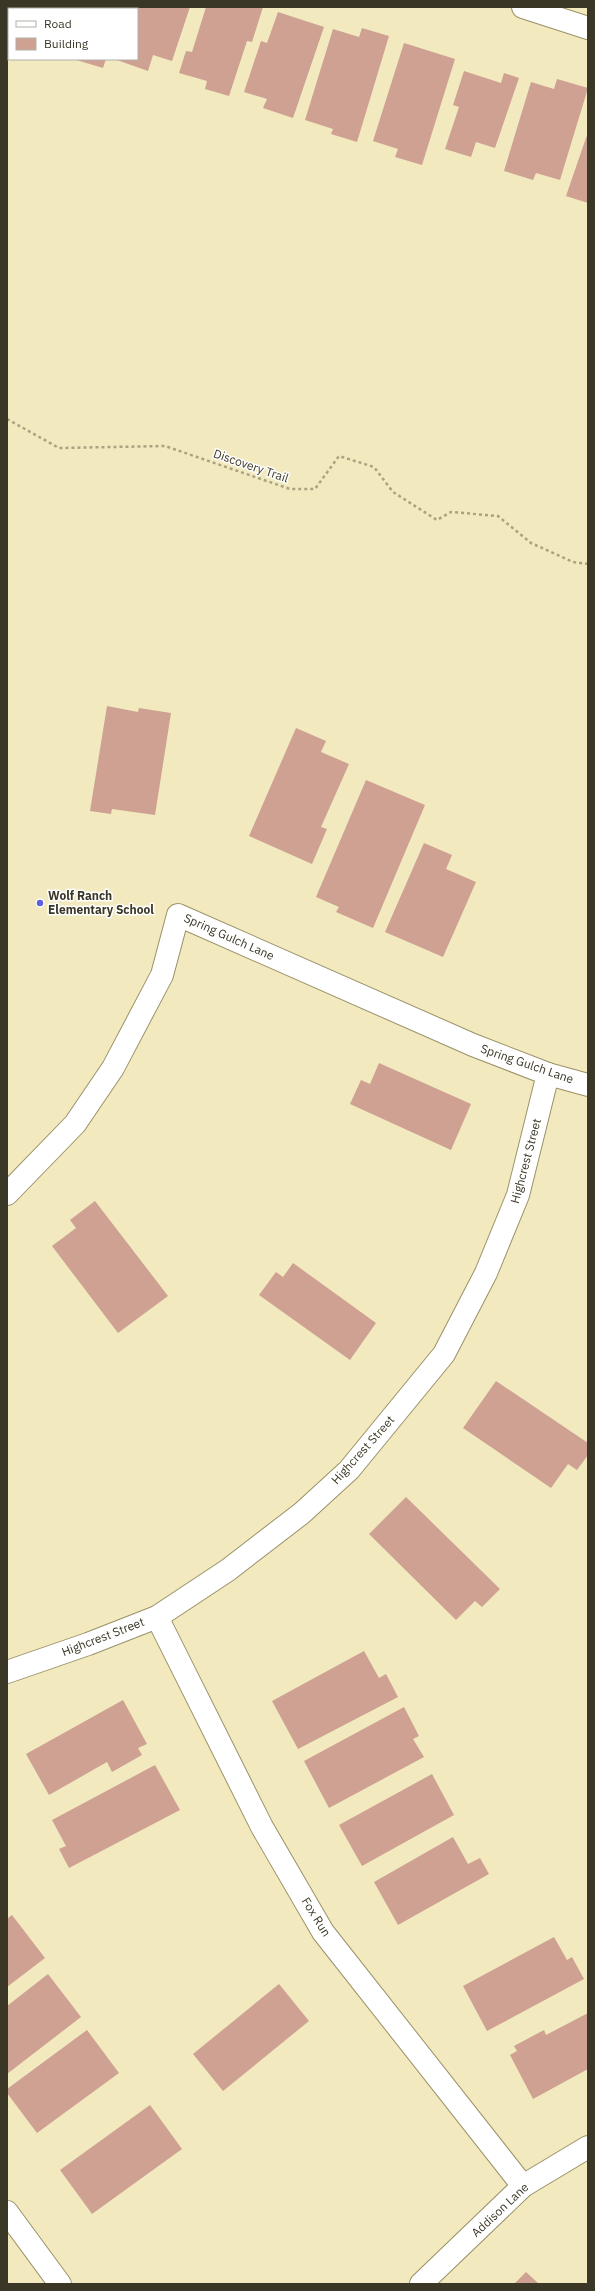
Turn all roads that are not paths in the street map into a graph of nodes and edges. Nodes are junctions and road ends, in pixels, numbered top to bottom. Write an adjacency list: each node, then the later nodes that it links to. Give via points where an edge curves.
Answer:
1 (523, 7): 2 (street)
2 (588, 28)
3 (548, 1074): 4 (street, Spring Gulch Lane); 5 (street, Spring Gulch Lane, via 473,1045 178,914 162,975 113,1068 75,1124); 6 (street, Highcrest Street, via 518,1195 486,1273 444,1354 349,1470 308,1507 228,1570)
4 (588, 1085)
5 (7, 1194)
6 (157, 1617): 7 (street, Highcrest Street); 9 (street, Fox Run, via 262,1827 323,1932)
7 (7, 1672)
8 (588, 2147): 9 (street, Addison Lane)
9 (523, 2186): 12 (street, Addison Lane)
10 (7, 2212): 11 (street)
11 (60, 2284)
12 (421, 2284)

